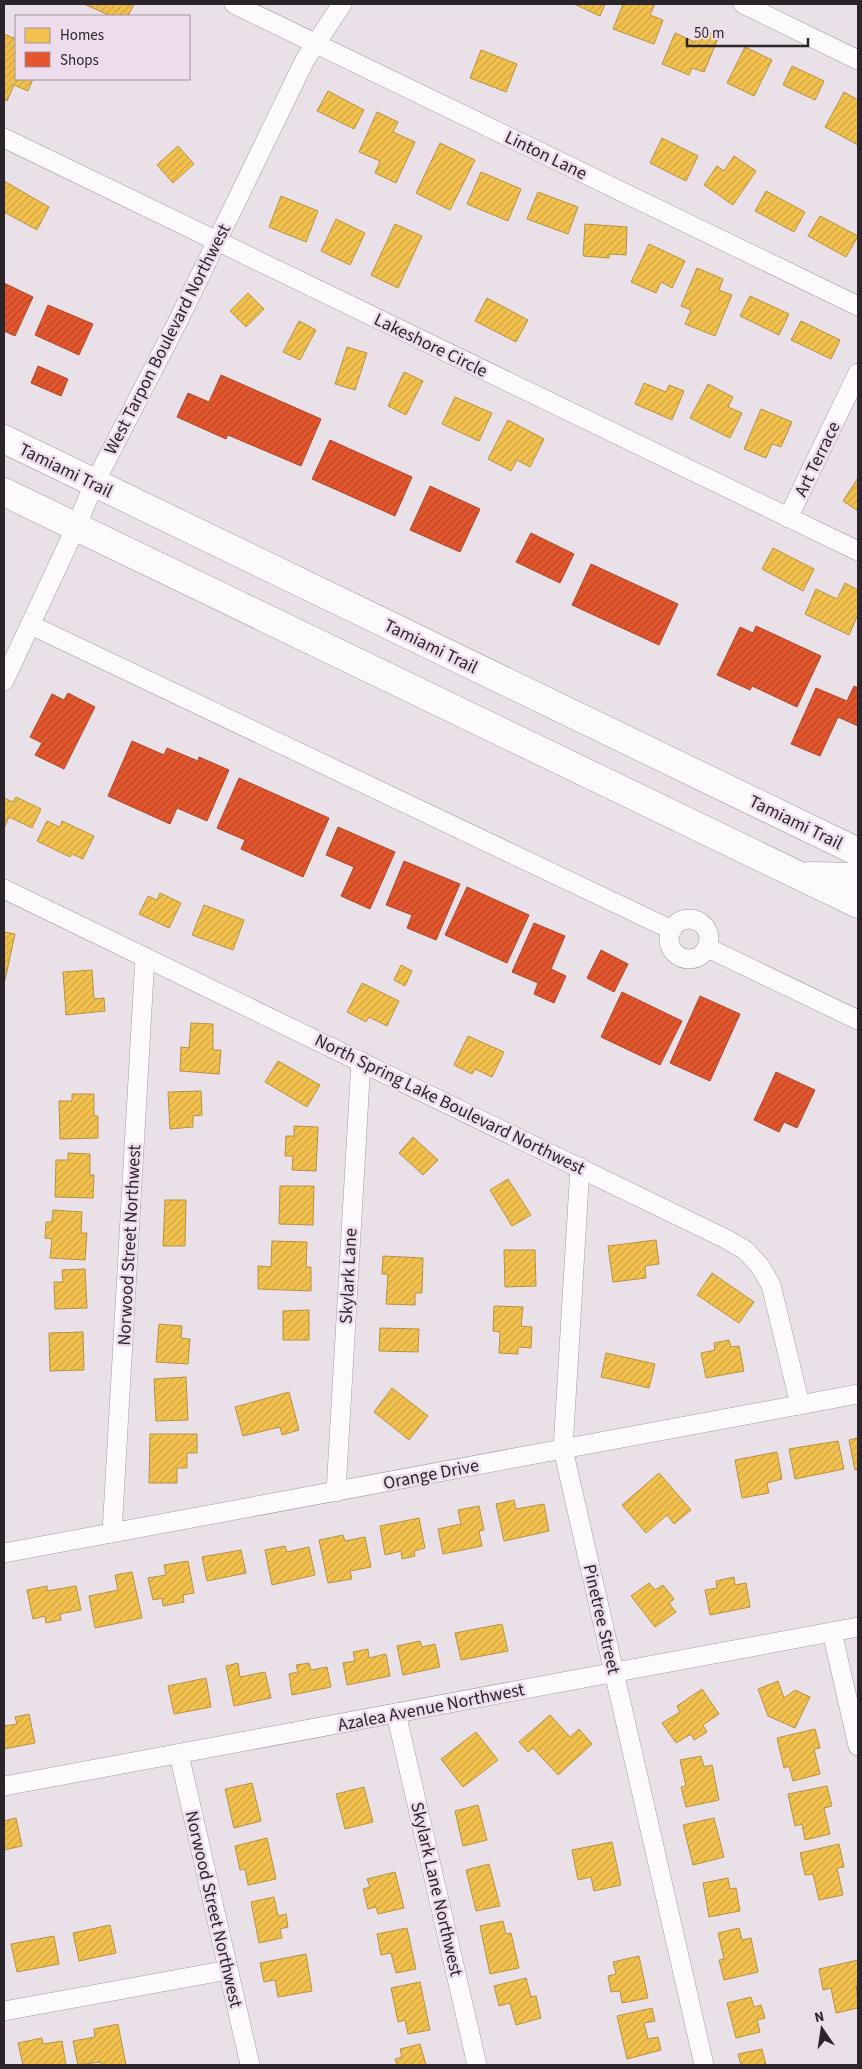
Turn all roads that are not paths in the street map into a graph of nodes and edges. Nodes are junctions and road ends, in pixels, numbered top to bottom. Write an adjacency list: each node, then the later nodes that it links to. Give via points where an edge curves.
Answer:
1 (234, 4): 4 (street, Linton Lane)
2 (342, 4): 4 (street, West Tarpon Boulevard Northwest)
3 (743, 4): 5 (street)
4 (315, 43): 7 (street, West Tarpon Boulevard Northwest); 8 (street, Linton Lane)
5 (858, 60)
6 (4, 138): 7 (street, Lakeshore Circle)
7 (217, 241): 11 (street, West Tarpon Boulevard Northwest); 13 (street, Lakeshore Circle)
8 (858, 306)
9 (858, 373): 13 (street, Art Terrace)
10 (4, 439): 11 (main road, Tamiami Trail)
11 (94, 484): 14 (street, West Tarpon Boulevard Northwest); 18 (main road, Tamiami Trail)
12 (4, 492): 14 (main road)
13 (788, 518): 15 (street, Lakeshore Circle)
14 (76, 527): 16 (street, West Tarpon Boulevard Northwest); 19 (main road)
15 (858, 552)
16 (31, 625): 17 (street, West Tarpon Boulevard Northwest); 23 (street)
17 (4, 682)
18 (858, 852)
19 (800, 876): 20 (main road); 22 (main road)
20 (858, 876)
21 (4, 889): 25 (street, North Spring Lake Boulevard Northwest)
22 (858, 904)
23 (672, 930): 24 (street, via 679,922 698,921 708,931); 24 (street, via 670,945 677,956 696,959)
24 (708, 948): 26 (street)
25 (145, 957): 27 (street, North Spring Lake Boulevard Northwest); 33 (street, Norwood Street Northwest)
26 (858, 1020)
27 (361, 1061): 28 (street, North Spring Lake Boulevard Northwest); 32 (street, Skylark Lane)
28 (580, 1167): 30 (street, North Spring Lake Boulevard Northwest, via 726,1239 745,1250 760,1266 771,1285); 31 (street, Pinetree Street)
29 (858, 1394): 30 (street, Orange Drive)
30 (800, 1405): 31 (street, Orange Drive)
31 (563, 1449): 32 (street, Orange Drive); 37 (street, Pinetree Street)
32 (336, 1492): 33 (street, Orange Drive)
33 (112, 1533): 34 (street, Orange Drive)
34 (4, 1553)
35 (858, 1627): 36 (street, Azalea Avenue Northwest)
36 (832, 1632): 37 (street, Azalea Avenue Northwest); 39 (street)
37 (614, 1673): 38 (street, Azalea Avenue Northwest); 46 (street, Pinetree Street)
38 (396, 1713): 40 (street, Azalea Avenue Northwest); 45 (street, Skylark Lane Northwest)
39 (858, 1746)
40 (179, 1754): 41 (street, Azalea Avenue Northwest); 42 (street, Norwood Street Northwest)
41 (4, 1786)
42 (228, 1970): 43 (street); 44 (street, Norwood Street Northwest)
43 (4, 2012)
44 (250, 2065)
45 (477, 2065)
46 (704, 2065)

